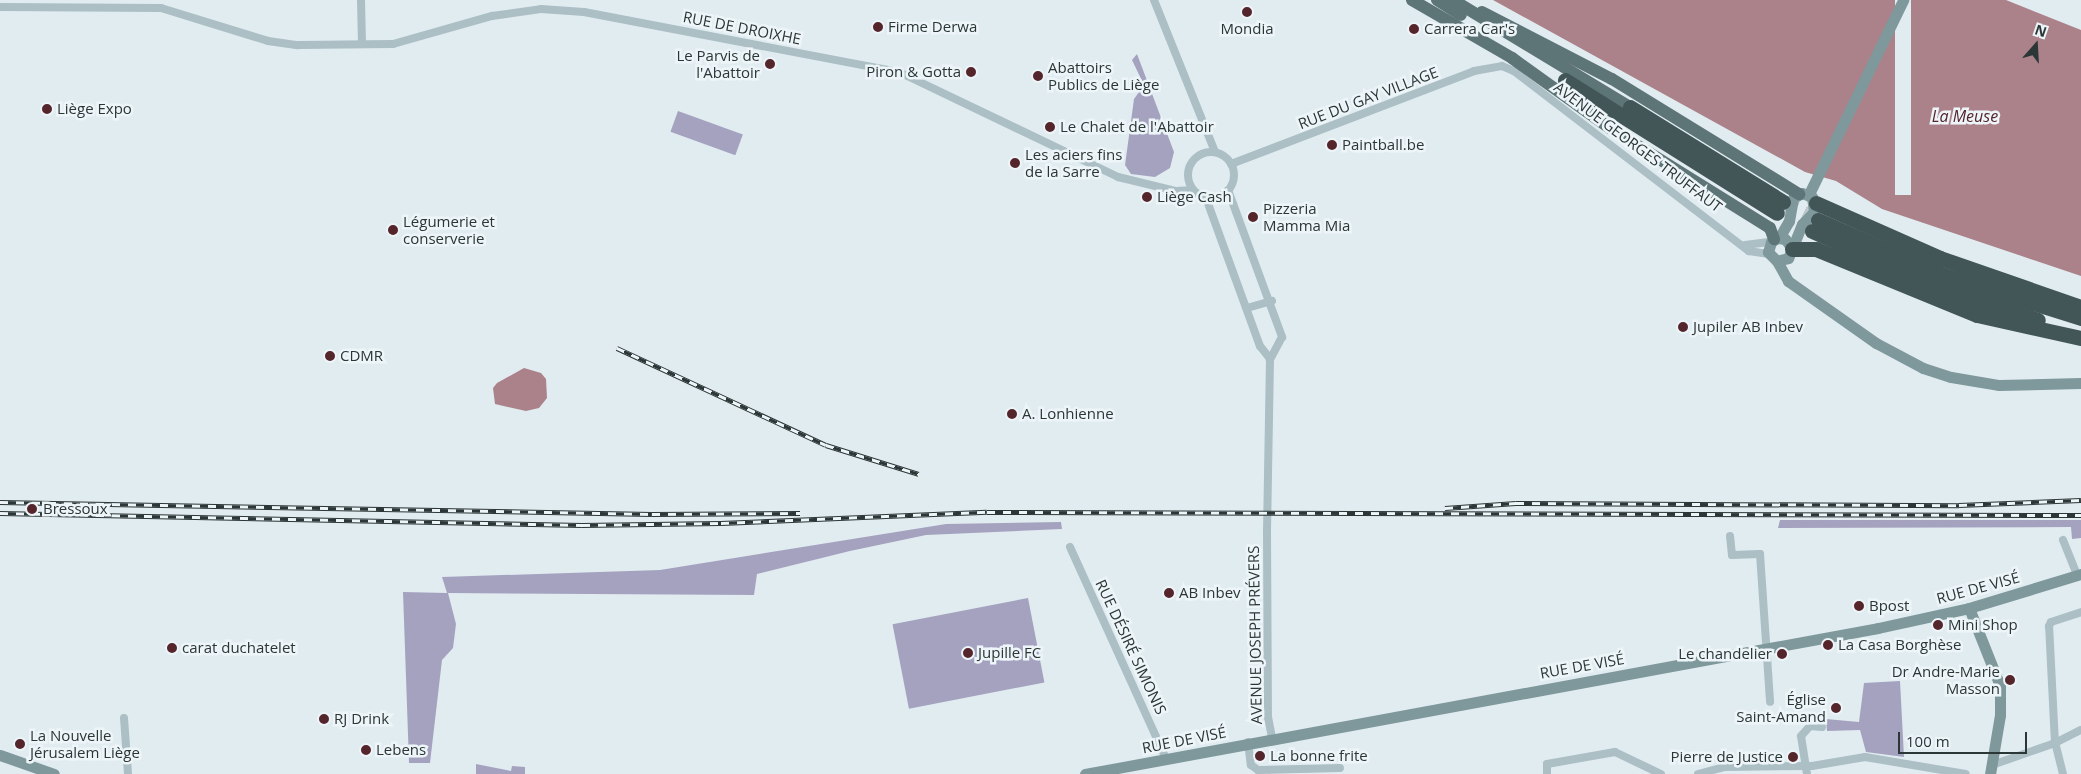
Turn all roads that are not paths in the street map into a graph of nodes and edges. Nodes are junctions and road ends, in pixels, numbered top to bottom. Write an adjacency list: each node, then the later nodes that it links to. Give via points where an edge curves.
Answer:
1 (362, 0): 10 (street)
2 (1154, 0): 14 (street)
3 (1412, 0): 22 (main road, via 1512,58 1611,129 1770,228)
4 (1437, 0): 12 (main road)
5 (1453, 0): 13 (main road)
6 (1463, 0): 9 (main road)
7 (1903, 0): 18 (main road)
8 (0, 7): 10 (street, RUE DE DROIXHE, via 161,8 277,42)
9 (1482, 12): 13 (main road); 18 (main road, via 1612,79)
10 (362, 44): 16 (street, RUE DE DROIXHE, via 402,43 500,15 541,9 584,12 899,72 1118,177 1176,190)
11 (1514, 70): 15 (street, RUE DU GAY VILLAGE, via 1496,65 1467,74); 23 (street, AVENUE GEORGES TRUFFAUT)
12 (1566, 80): 20 (highway)
13 (1630, 107): 20 (highway)
14 (1214, 152): 15 (street); 16 (street, via 1201,154 1190,163 1188,177)
15 (1231, 164): 17 (street, via 1234,178)
16 (1193, 190): 19 (street)
17 (1228, 190): 19 (street, via 1218,197); 25 (street)
18 (1810, 194): 20 (main road); 21 (main road, via 1814,212); 26 (highway, via 1940,258)
19 (1206, 198): 27 (street)
20 (1784, 208): 21 (main road); 22 (main road)
21 (1812, 223): 24 (main road); 28 (highway, via 1944,275); 29 (highway, via 1939,287)
22 (1775, 240): 23 (street); 24 (main road); 24 (main road)
23 (1745, 245): 24 (street, AVENUE GEORGES TRUFFAUT, via 1753,253)
24 (1783, 254): 30 (highway, via 1816,249 1977,315); 32 (main road, via 1784,277 1876,343 1938,373 2000,385)
25 (1272, 301): 27 (street); 31 (street, via 1282,337)
26 (2081, 307)
27 (1247, 308): 31 (street, via 1260,346)
28 (2081, 318)
29 (2081, 331)
30 (2081, 338)
31 (1270, 359): 44 (street, AVENUE JOSEPH PRÉVERS, via 1267,531 1268,716)
32 (2081, 383)
33 (1730, 536): 39 (street, via 1732,555 1760,554)
34 (2063, 540): 36 (street)
35 (1070, 547): 48 (street, RUE DÉSIRÉ SIMONIS)
36 (2079, 575): 37 (main road, RUE DE VISÉ)
37 (1970, 608): 39 (main road, RUE DE VISÉ); 52 (main road, via 2000,686 2000,715)
38 (2081, 612): 46 (street, via 2051,622)
39 (1766, 647): 40 (street); 44 (main road, RUE DE VISÉ)
40 (1770, 702)
41 (124, 718): 54 (street)
42 (1822, 727): 50 (street, via 1810,726 1800,734)
43 (2081, 730): 46 (street)
44 (1272, 738): 45 (main road, RUE DE VISÉ)
45 (1248, 742): 48 (main road, RUE DE VISÉ); 51 (street, via 1251,765 1258,770)
46 (2055, 743): 52 (street); 62 (street)
47 (0, 755): 53 (main road)
48 (1166, 759): 55 (main road, RUE DE VISÉ)
49 (1643, 765): 56 (street, via 1615,752 1547,764); 57 (street); 58 (street)
50 (1805, 765): 59 (street, via 1724,767); 60 (street); 61 (street, via 1865,757)
51 (1340, 768)
52 (1991, 769)
53 (54, 774)
54 (128, 774)
55 (1085, 774)
56 (1547, 774)
57 (1644, 774)
58 (1660, 774)
59 (1698, 774)
60 (1807, 774)
61 (1966, 774)
62 (2063, 774)

